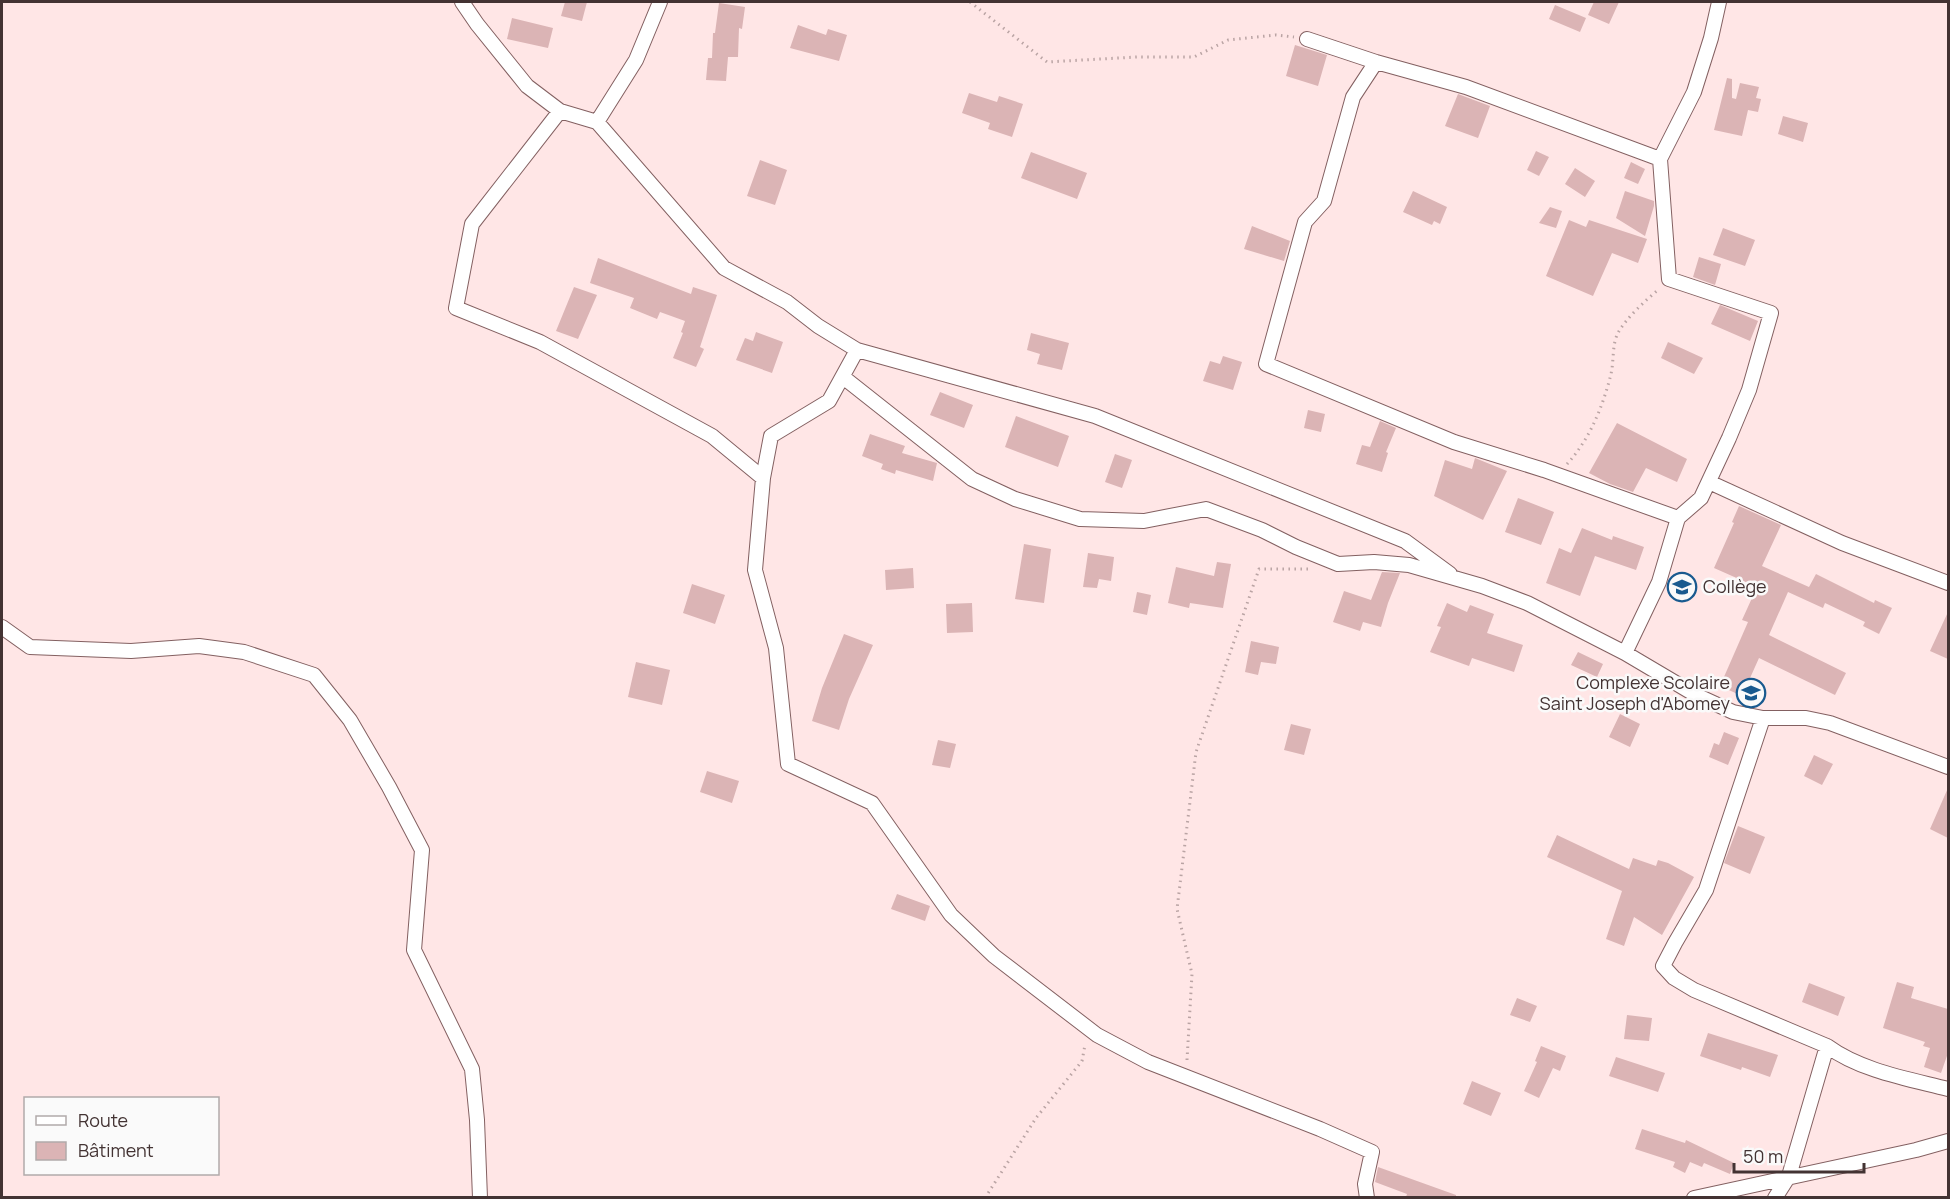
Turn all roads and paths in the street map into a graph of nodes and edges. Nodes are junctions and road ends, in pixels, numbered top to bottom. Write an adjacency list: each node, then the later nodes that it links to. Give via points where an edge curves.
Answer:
1 (462, 2): 7 (street, via 527,86)
2 (660, 2): 8 (street, via 636,60)
3 (970, 2): 5 (path, via 1047,62 1194,57 1228,40 1276,36)
4 (1719, 2): 9 (street, via 1694,92)
5 (1307, 39): 6 (street)
6 (1376, 62): 9 (street, via 1466,87); 13 (street, via 1353,97 1324,201 1305,222 1266,364 1454,442)
7 (560, 111): 8 (street); 14 (street, via 472,224 456,308 540,342 712,436)
8 (597, 122): 11 (street, via 724,268 787,302)
9 (1659, 159): 10 (street)
10 (1669, 279): 13 (path, via 1617,334 1599,414 1575,456); 15 (street, via 1772,313 1749,390)
11 (857, 350): 12 (street); 18 (street, via 1095,416 1405,541)
12 (843, 377): 14 (street, via 829,401 771,436); 17 (street, via 972,479 1015,500 1080,519 1144,521 1206,509)
13 (1557, 475): 16 (street)
14 (763, 478): 24 (street, via 755,570 776,648 788,764 872,802 951,915 994,956)
15 (1709, 482): 16 (street, via 1701,498); 19 (street, via 1842,543)
16 (1678, 518): 21 (street, via 1659,582)
17 (1338, 564): 18 (street, via 1409,565); 26 (path, via 1303,571 1259,568 1196,752 1177,909 1191,974)
18 (1457, 580): 21 (street, via 1527,603)
19 (1948, 583)
20 (2, 627): 30 (street, via 30,646 130,651 199,646 244,652 314,675 350,720 422,850 414,950 472,1069)
21 (1625, 653): 22 (street, via 1696,695 1733,712)
22 (1763, 718): 23 (street, via 1806,718 1830,723); 25 (street, via 1706,890 1663,966 1694,990)
23 (1948, 764)
24 (1087, 1028): 26 (street, via 1148,1062); 31 (path, via 1082,1061 1036,1118)
25 (1827, 1046): 27 (street, via 1840,1056); 29 (street)
26 (1186, 1077): 32 (street, via 1372,1152 1365,1184)
27 (1948, 1089)
28 (1948, 1140): 29 (street)
29 (1789, 1176): 33 (street); 34 (street)
30 (480, 1197)
31 (985, 1197)
32 (1367, 1197)
33 (1694, 1197)
34 (1775, 1197)

